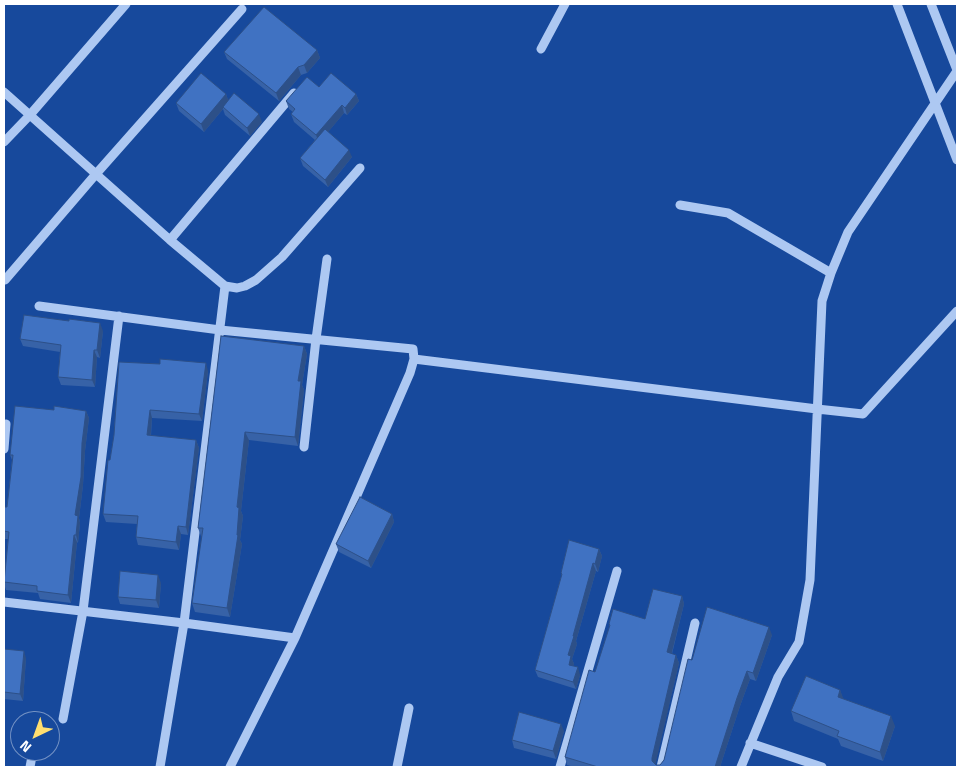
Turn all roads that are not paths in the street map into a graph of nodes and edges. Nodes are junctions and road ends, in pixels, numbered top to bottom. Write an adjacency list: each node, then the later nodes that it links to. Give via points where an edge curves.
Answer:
1 (126, 4): 11 (street)
2 (565, 4): 6 (street)
3 (897, 4): 10 (street)
4 (931, 4): 7 (street)
5 (242, 9): 15 (street)
6 (541, 49)
7 (957, 70): 10 (street)
8 (300, 87): 17 (street)
9 (4, 92): 11 (street)
10 (935, 103): 13 (street); 19 (street, via 848,232)
11 (29, 116): 12 (street); 15 (street)
12 (4, 142)
13 (957, 160)
14 (360, 168): 21 (street, via 282,257 256,280 237,288)
15 (96, 174): 17 (street); 20 (street)
16 (680, 205): 19 (street, via 728,213)
17 (170, 240): 21 (street)
18 (327, 259): 26 (street)
19 (830, 273): 28 (street, via 822,301)
20 (5, 280)
21 (225, 286): 25 (street)
22 (39, 306): 24 (street)
23 (957, 311): 28 (street, via 863,414)
24 (119, 316): 25 (street); 34 (street)
25 (220, 330): 26 (street); 35 (street)
26 (316, 339): 27 (street, via 413,349); 30 (street)
27 (414, 359): 28 (street); 37 (street)
28 (817, 409): 40 (street, via 810,580 799,642 778,677)
29 (6, 424): 31 (street)
30 (304, 447)
31 (4, 449)
32 (617, 571): 44 (street)
33 (4, 602): 34 (street)
34 (83, 611): 35 (street); 39 (street)
35 (184, 623): 37 (street); 41 (street)
36 (695, 623): 45 (street)
37 (294, 638): 42 (street)
38 (409, 708): 43 (street)
39 (63, 719)
40 (750, 742): 46 (street); 47 (street)
41 (160, 767)
42 (230, 767)
43 (397, 767)
44 (560, 767)
45 (661, 767)
46 (741, 767)
47 (822, 767)

